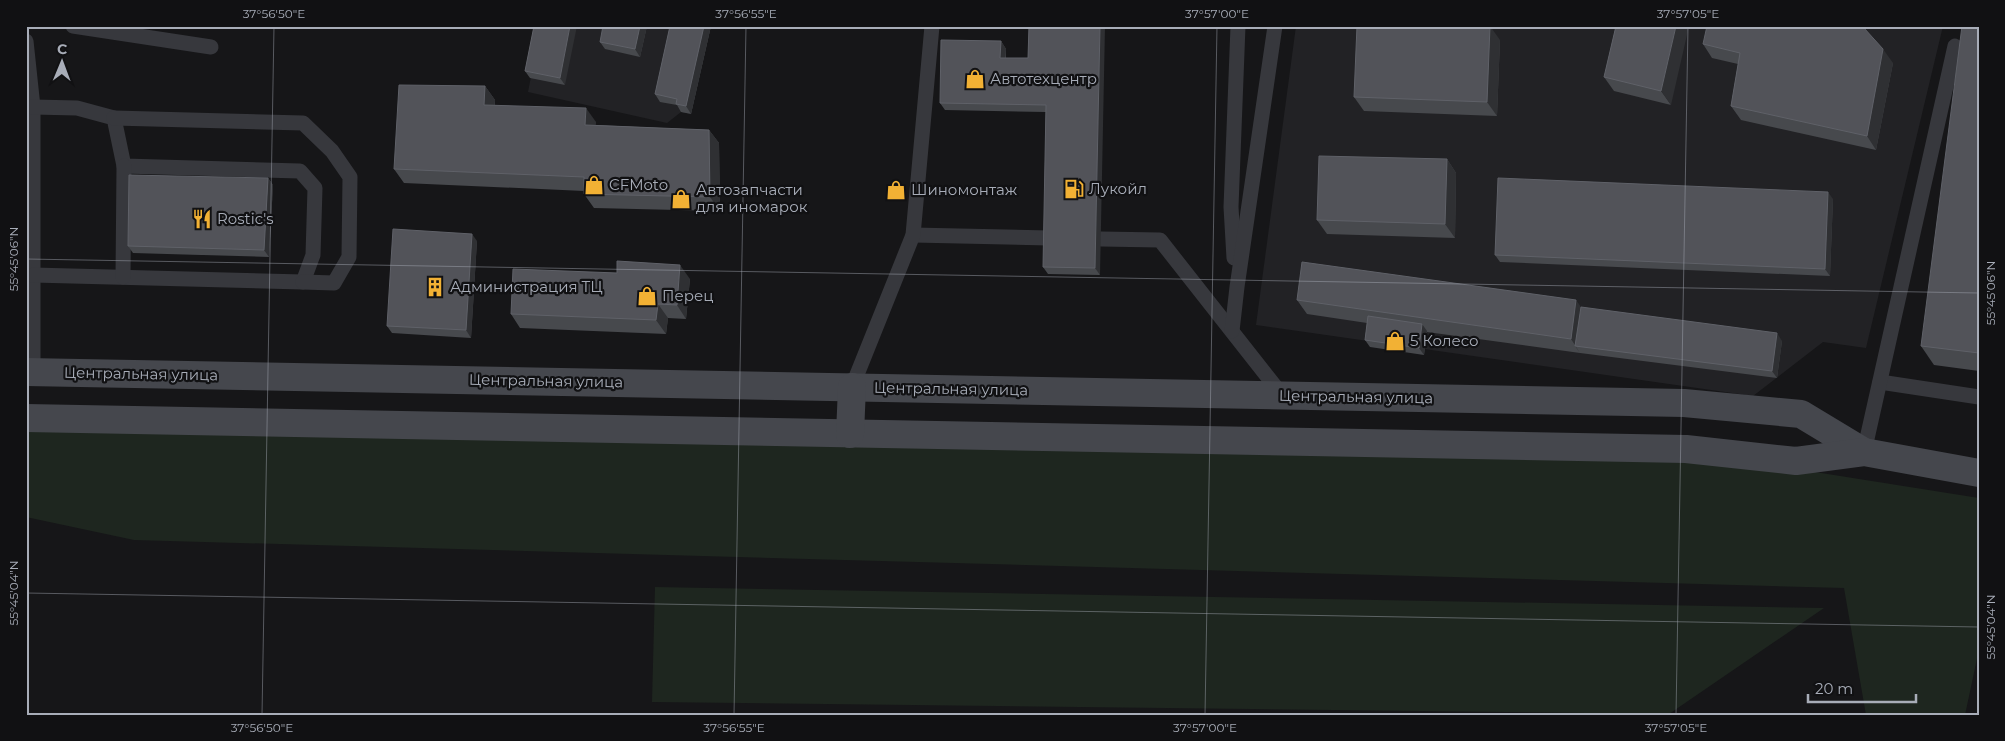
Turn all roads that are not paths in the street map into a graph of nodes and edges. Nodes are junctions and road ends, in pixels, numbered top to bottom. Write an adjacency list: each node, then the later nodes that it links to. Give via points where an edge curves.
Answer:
1 (73, 26): 7 (lane)
2 (932, 26): 11 (lane)
3 (1238, 26): 17 (lane, via 1230,206)
4 (1275, 26): 17 (lane)
5 (26, 41): 8 (lane)
6 (1955, 46): 20 (lane)
7 (210, 47)
8 (33, 107): 9 (lane, via 77,108); 14 (lane)
9 (114, 118): 10 (lane); 16 (lane, via 303,123 332,151 350,177 349,257 334,283)
10 (124, 166): 15 (lane); 16 (lane, via 300,171 315,188 313,256)
11 (913, 235): 12 (lane); 21 (lane)
12 (1049, 238)
13 (1101, 239): 18 (lane, via 1160,240)
14 (33, 275): 15 (lane); 19 (lane)
15 (123, 278): 16 (lane)
16 (303, 282)
17 (1237, 287): 18 (lane)
18 (1232, 331): 22 (lane)
19 (30, 372): 21 (main road, Центральная улица)
20 (1880, 382): 23 (lane); 26 (lane)
21 (852, 387): 22 (main road, Центральная улица); 25 (main road)
22 (1282, 395): 26 (main road, Центральная улица, via 1674,402 1801,414)
23 (1979, 397)
24 (26, 418): 25 (main road, Центральная улица)
25 (850, 434): 26 (main road, Центральная улица, via 1686,449 1796,461)
26 (1864, 452): 27 (main road, Центральная улица)
27 (1979, 473)

